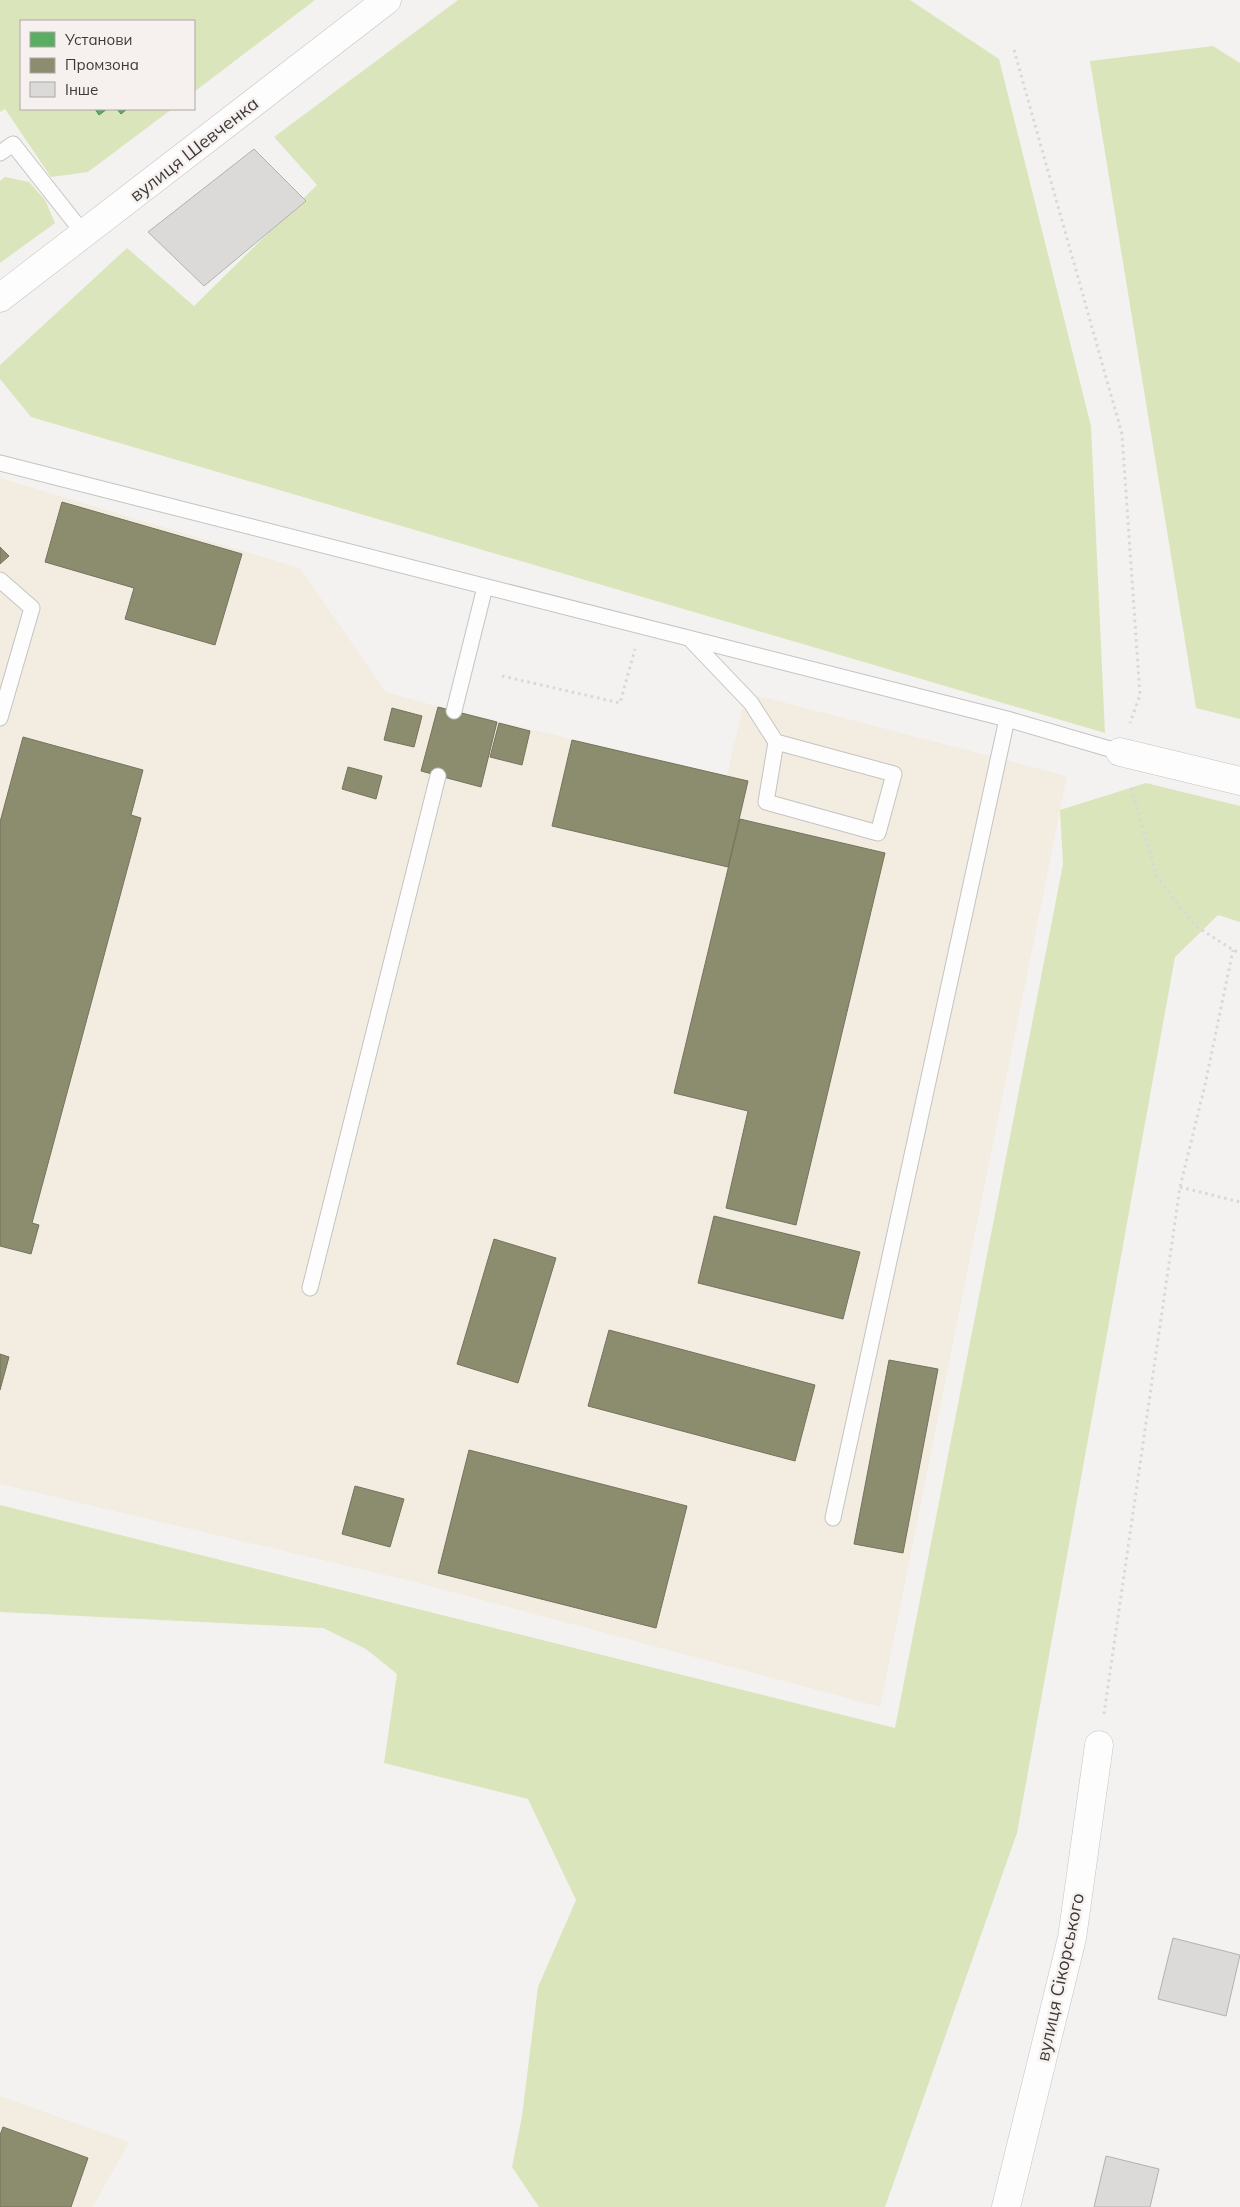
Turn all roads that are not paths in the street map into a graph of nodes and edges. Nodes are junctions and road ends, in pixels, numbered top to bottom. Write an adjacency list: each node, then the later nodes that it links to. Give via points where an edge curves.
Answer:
1 (387, 0): 3 (street, вулиця Шевченка)
2 (0, 153): 3 (lane, via 13,144)
3 (84, 234): 4 (street, вулиця Шевченка)
4 (0, 298)
5 (0, 463): 7 (lane)
6 (0, 580): 10 (lane, via 32,608)
7 (485, 587): 8 (lane); 9 (lane)
8 (690, 638): 11 (lane); 12 (lane, via 751,703)
9 (454, 711)
10 (1, 712)
11 (1007, 719): 13 (lane); 17 (lane)
12 (776, 742): 12 (lane, via 766,802 878,833 894,774)
13 (1120, 752): 15 (street)
14 (438, 776): 16 (lane)
15 (1240, 781)
16 (310, 1288)
17 (833, 1518)
18 (1100, 1745): 19 (street, вулиця Сікорського, via 1072,1938)
19 (1006, 2207)

